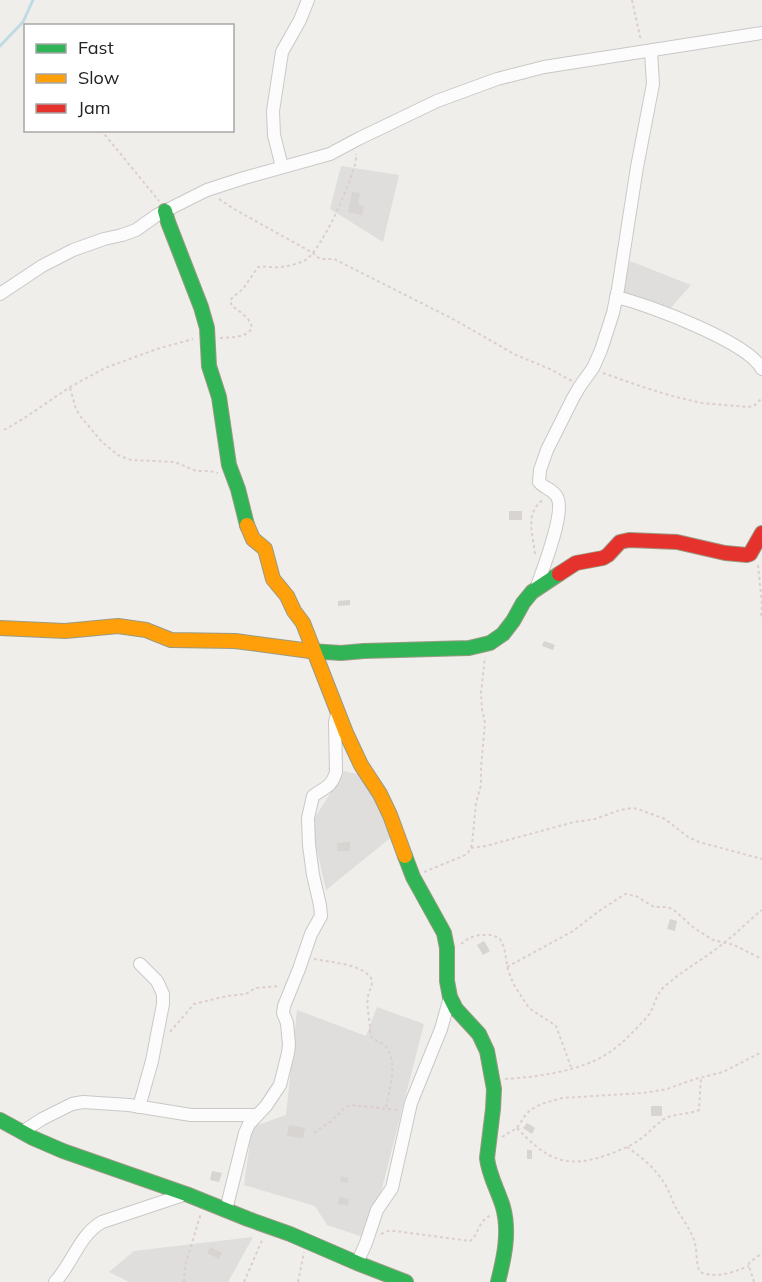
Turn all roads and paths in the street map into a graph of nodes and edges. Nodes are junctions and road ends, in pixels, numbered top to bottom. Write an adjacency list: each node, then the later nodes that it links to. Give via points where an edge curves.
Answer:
1 (308, 0): 7 (street, via 282,52 273,111)
2 (633, 0): 4 (path)
3 (762, 33): 4 (street)
4 (647, 52): 6 (street, via 497,79 437,101); 12 (street, via 651,96)
5 (104, 132): 9 (path)
6 (358, 139): 7 (street, via 330,154); 10 (path, via 355,166 328,231)
7 (282, 167): 8 (street)
8 (207, 190): 9 (street); 10 (path)
9 (165, 211): 11 (street, via 136,230 62,255); 13 (street, via 201,307)
10 (314, 253): 13 (path, via 291,265 258,267 243,290 230,300 231,306 247,316 251,330 239,337); 16 (path, via 320,259 334,259)
11 (0, 294)
12 (616, 297): 14 (street); 15 (street, via 705,330 752,357)
13 (208, 339): 17 (path, via 157,349 105,368); 20 (street, via 209,366 219,397 228,465)
14 (593, 368): 16 (street); 18 (path, via 702,403 747,407)
15 (762, 369)
16 (579, 386): 21 (street, via 540,470 538,482)
17 (70, 387): 19 (path); 20 (path, via 76,410 118,455 131,460 176,462 196,471)
18 (762, 398)
19 (4, 430)
20 (233, 476): 29 (street, via 249,532 265,549 273,579 303,623)
21 (554, 493): 23 (path, via 533,510); 25 (street, via 559,503 558,521)
22 (762, 533): 25 (street, via 747,555 677,542 624,541 603,558 582,561)
23 (536, 561)
24 (758, 562): 26 (path)
25 (536, 589): 28 (street, via 503,634)
26 (761, 619)
27 (0, 628): 29 (street, via 65,631 118,626 146,630 171,640 235,641)
28 (490, 643): 29 (street, via 469,648); 31 (path, via 482,679 485,730)
29 (315, 652): 30 (street)
30 (337, 712): 33 (street, via 390,815); 37 (street, via 336,772 329,786 313,796 308,818 310,856 321,913)
31 (471, 848): 32 (path, via 632,808 665,819 699,842); 33 (path, via 463,856)
32 (762, 859)
33 (413, 877): 36 (street, via 444,933)
34 (762, 910): 35 (path)
35 (725, 943): 38 (path); 40 (path, via 694,928 673,909 654,907 625,894 573,931); 45 (path, via 665,985 650,1013 626,1040 609,1053)
36 (447, 955): 40 (path, via 469,938 493,935 504,947); 42 (street)
37 (302, 957): 41 (street); 49 (path, via 350,966 370,976 370,1036 387,1049 392,1064)
38 (762, 958)
39 (140, 964): 43 (street, via 158,981 163,993)
40 (507, 967): 45 (path, via 529,1008 556,1026)
41 (296, 978): 43 (path, via 281,986 255,988 246,994 194,1004); 50 (street, via 283,1013 288,1053 280,1085)
42 (450, 997): 47 (street, via 458,1013 484,1042); 51 (street)
43 (156, 1043): 48 (street)
44 (762, 1052): 46 (path, via 723,1072)
45 (571, 1068): 47 (path)
46 (701, 1077): 53 (path, via 643,1093 562,1098 532,1109); 57 (path, via 699,1110 663,1120)
47 (493, 1080): 56 (street)
48 (139, 1107): 50 (street, via 191,1115); 54 (street, via 72,1104)
49 (386, 1108): 51 (path); 55 (path, via 346,1107)
50 (256, 1115): 61 (street, via 245,1133)
51 (408, 1115): 64 (street, via 392,1188 377,1210)
52 (0, 1120): 54 (street)
53 (517, 1128): 56 (path); 57 (path, via 545,1154 566,1161 597,1158)
54 (22, 1132): 58 (street, via 63,1151)
55 (314, 1133)
56 (488, 1143): 60 (street, via 491,1180)
57 (627, 1147): 67 (path, via 647,1163 666,1187 693,1238 700,1272 726,1274)
58 (186, 1194): 59 (street); 68 (street, via 93,1227)
59 (204, 1202): 61 (street); 69 (path)
60 (504, 1209): 64 (path, via 484,1220 470,1241 388,1231); 73 (street, via 505,1247)
61 (226, 1210): 62 (street)
62 (268, 1226): 63 (street); 70 (path)
63 (308, 1242): 66 (street); 71 (path)
64 (366, 1243): 66 (street)
65 (762, 1253): 67 (path)
66 (357, 1263): 72 (street)
67 (749, 1266): 74 (path)
68 (55, 1282)
69 (183, 1282)
70 (244, 1282)
71 (298, 1282)
72 (406, 1282)
73 (498, 1282)
74 (754, 1282)

